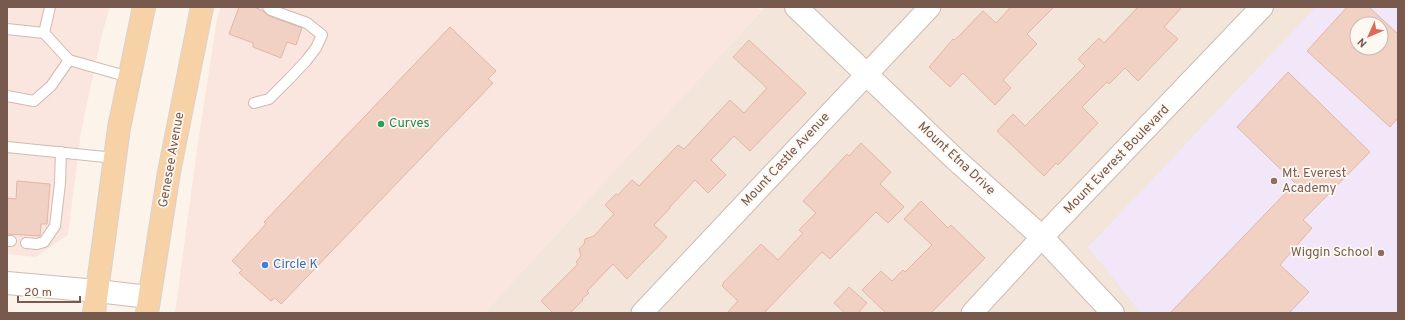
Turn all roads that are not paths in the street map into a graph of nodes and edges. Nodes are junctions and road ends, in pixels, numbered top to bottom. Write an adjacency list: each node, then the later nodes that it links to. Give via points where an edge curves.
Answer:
1 (50, 7): 9 (lane)
2 (144, 7): 12 (main road)
3 (202, 7): 22 (main road, Genesee Avenue, via 169,172)
4 (268, 7): 14 (lane, via 270,10 307,23 322,35 306,61 269,99)
5 (796, 7): 11 (street, Mount Etna Drive)
6 (930, 7): 11 (street, Mount Castle Avenue)
7 (1262, 7): 18 (street, Mount Everest Boulevard)
8 (7, 29): 9 (lane)
9 (44, 33): 10 (lane)
10 (70, 60): 12 (lane); 13 (lane, via 51,86 34,101)
11 (867, 75): 18 (street, Mount Etna Drive); 24 (street, Mount Castle Avenue)
12 (129, 77): 17 (main road)
13 (7, 96)
14 (254, 103)
15 (7, 147): 16 (lane)
16 (62, 152): 17 (lane); 19 (lane, via 55,226 44,242)
17 (115, 158): 21 (main road)
18 (1042, 238): 25 (street, Mount Everest Boulevard); 26 (street, Mount Etna Drive)
19 (26, 242)
20 (7, 283): 21 (street)
21 (97, 291): 22 (street); 23 (main road)
22 (148, 305)
23 (94, 313)
24 (642, 313)
25 (972, 313)
26 (1113, 313)

